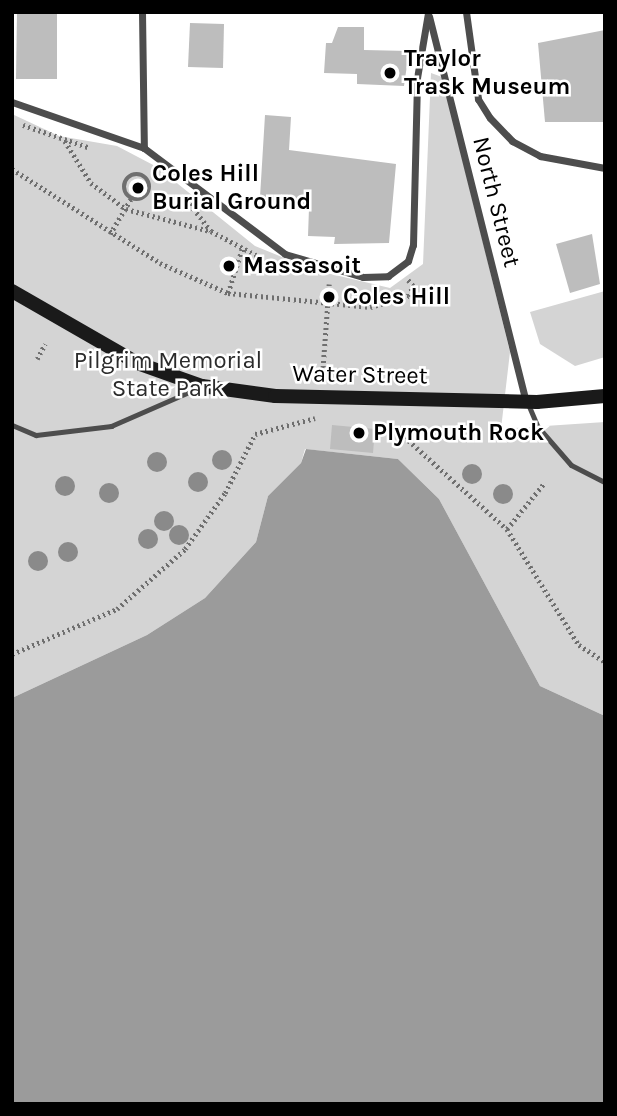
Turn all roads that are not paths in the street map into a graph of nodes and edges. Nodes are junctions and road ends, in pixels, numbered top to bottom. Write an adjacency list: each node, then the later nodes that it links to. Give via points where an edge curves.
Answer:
1 (142, 12): 5 (street)
2 (466, 12): 6 (street, via 478,99 490,118 512,141 540,156)
3 (428, 13): 5 (street, via 418,78 414,245 400,269 363,277 285,254); 10 (street, North Street)
4 (12, 102): 5 (street, via 60,123)
5 (144, 148)
6 (605, 168)
7 (12, 291): 8 (main road, Water Street, via 137,363)
8 (202, 386): 10 (main road, Water Street, via 275,396); 11 (lane, via 111,426 36,435)
9 (605, 396): 10 (main road, Water Street)
10 (526, 401): 12 (lane, via 538,427 571,465)
11 (12, 425)
12 (605, 482)

